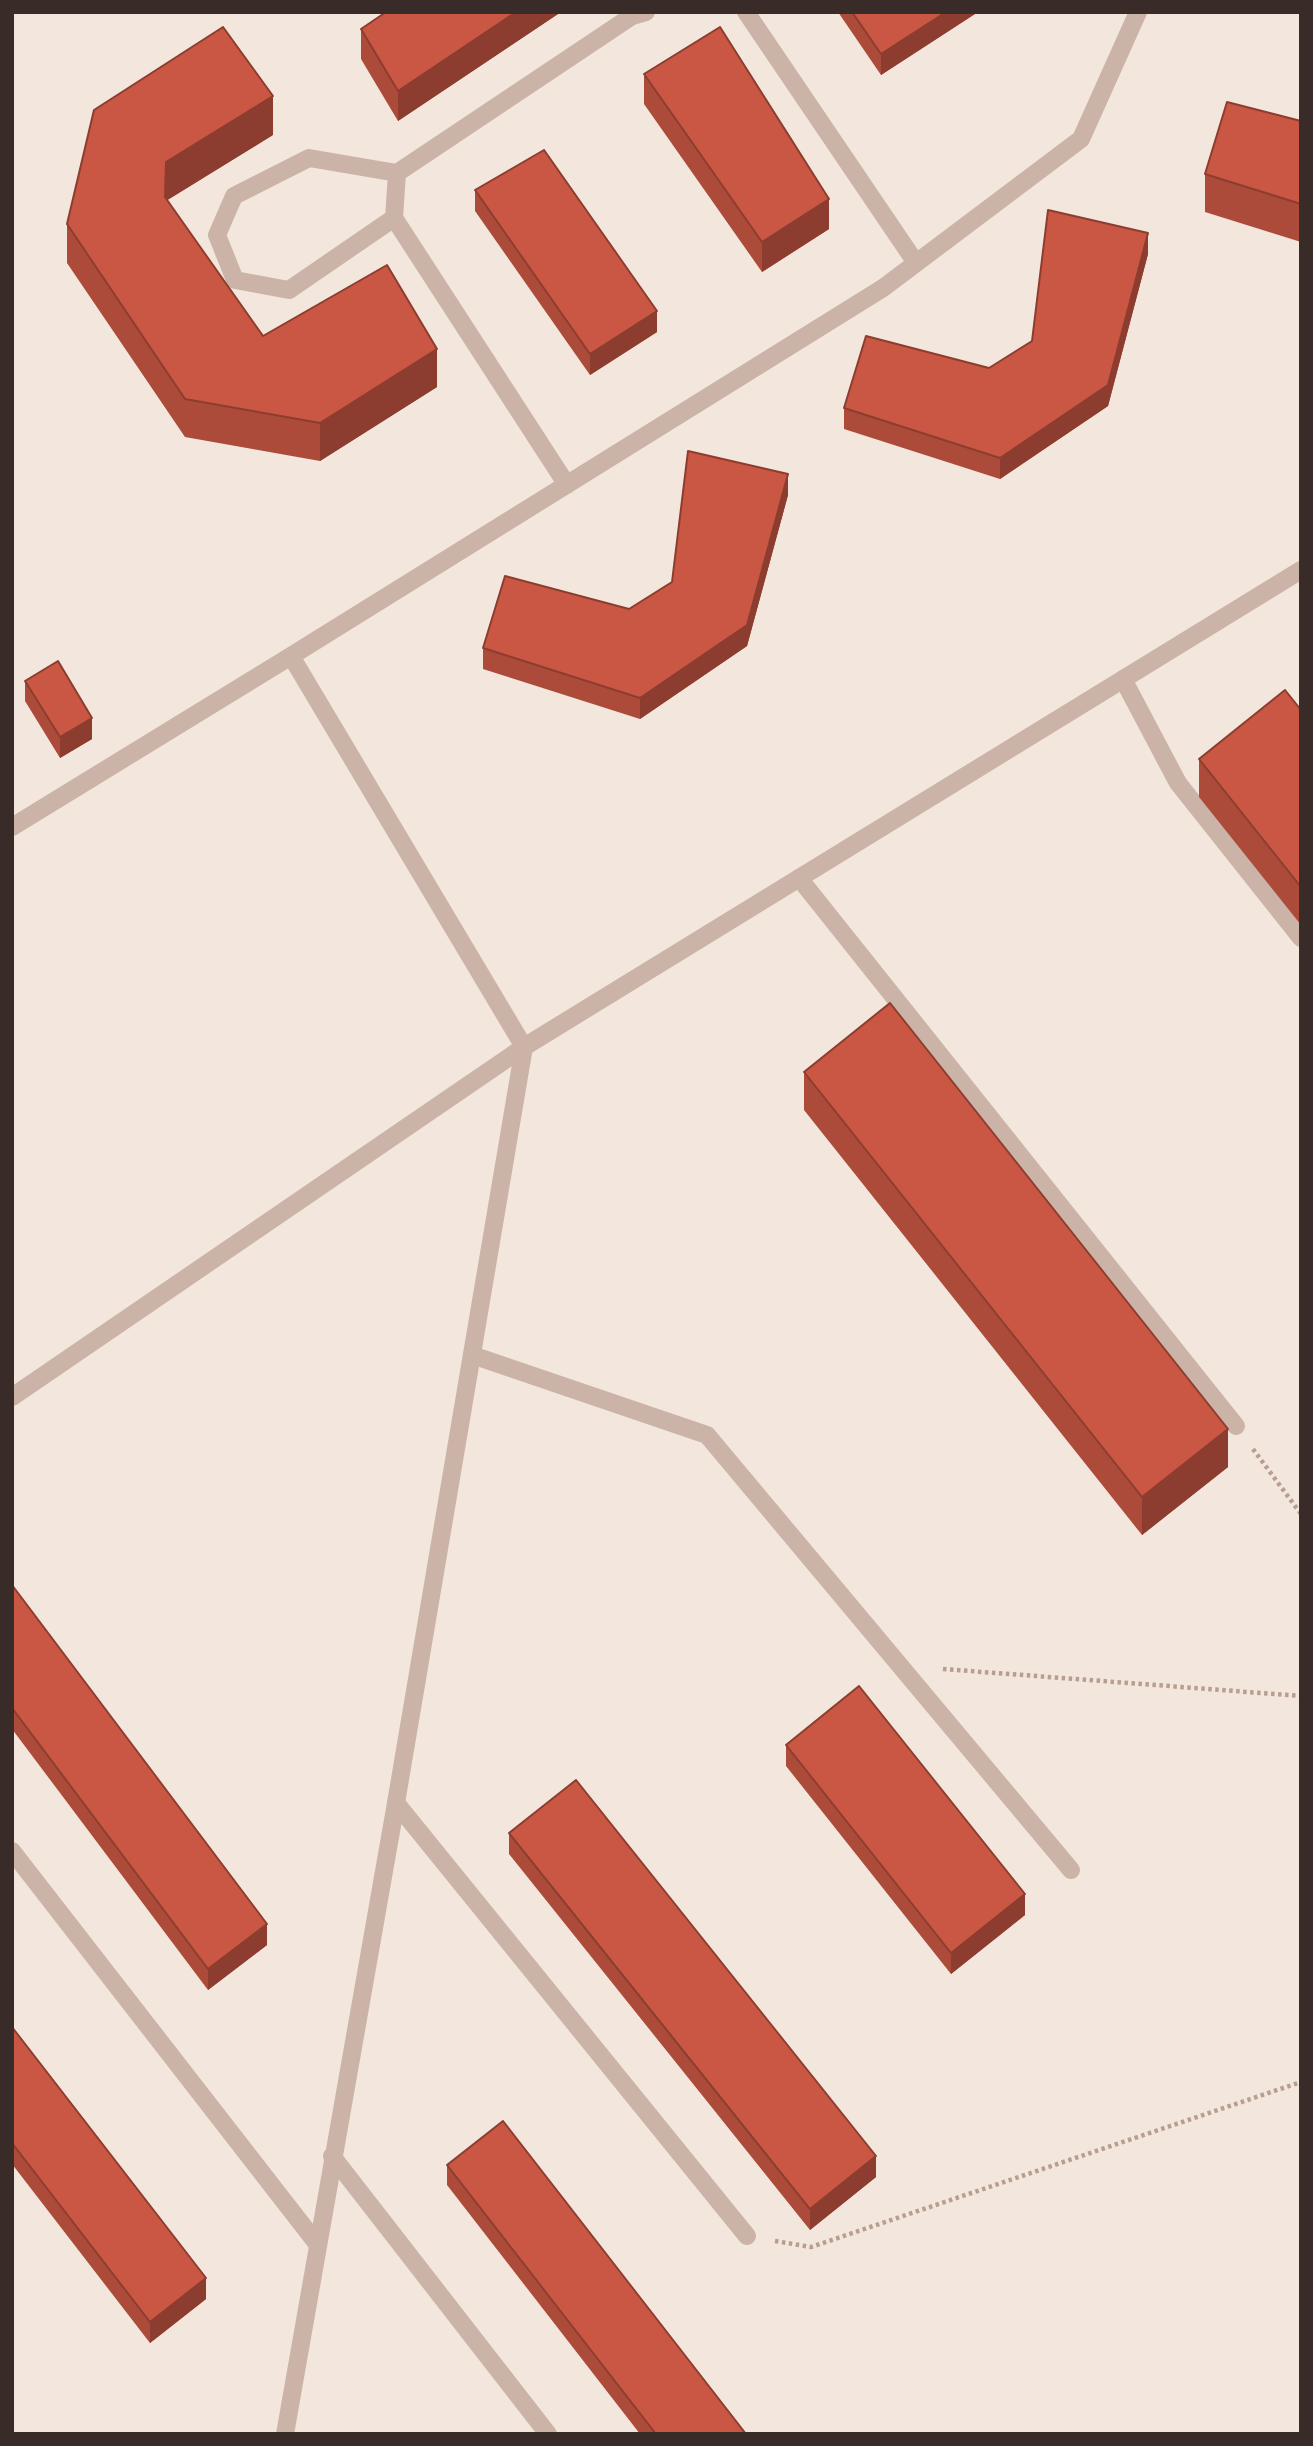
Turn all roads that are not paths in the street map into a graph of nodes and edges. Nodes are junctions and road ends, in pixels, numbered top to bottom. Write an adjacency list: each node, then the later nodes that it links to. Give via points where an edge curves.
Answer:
1 (646, 12): 4 (street, via 632,16)
2 (746, 12): 6 (street)
3 (1138, 12): 6 (street, via 1081,139)
4 (397, 173): 5 (street); 5 (street, via 309,158 234,196 217,235 235,280 289,290)
5 (394, 218): 7 (street)
6 (916, 263): 7 (street)
7 (567, 485): 9 (street)
8 (1301, 570): 10 (street)
9 (291, 656): 11 (street); 14 (street)
10 (1123, 679): 12 (street); 13 (street, via 1178,783)
11 (12, 827)
12 (799, 878): 14 (street); 17 (street)
13 (1301, 938)
14 (524, 1047): 15 (street); 16 (street)
15 (472, 1355): 18 (street); 20 (street, via 707,1434)
16 (12, 1397)
17 (1236, 1426)
18 (396, 1803): 21 (street); 22 (street)
19 (12, 1851): 23 (street)
20 (1071, 1870)
21 (332, 2156): 23 (street); 25 (street)
22 (747, 2236)
23 (318, 2245): 24 (street)
24 (285, 2434)
25 (548, 2434)

